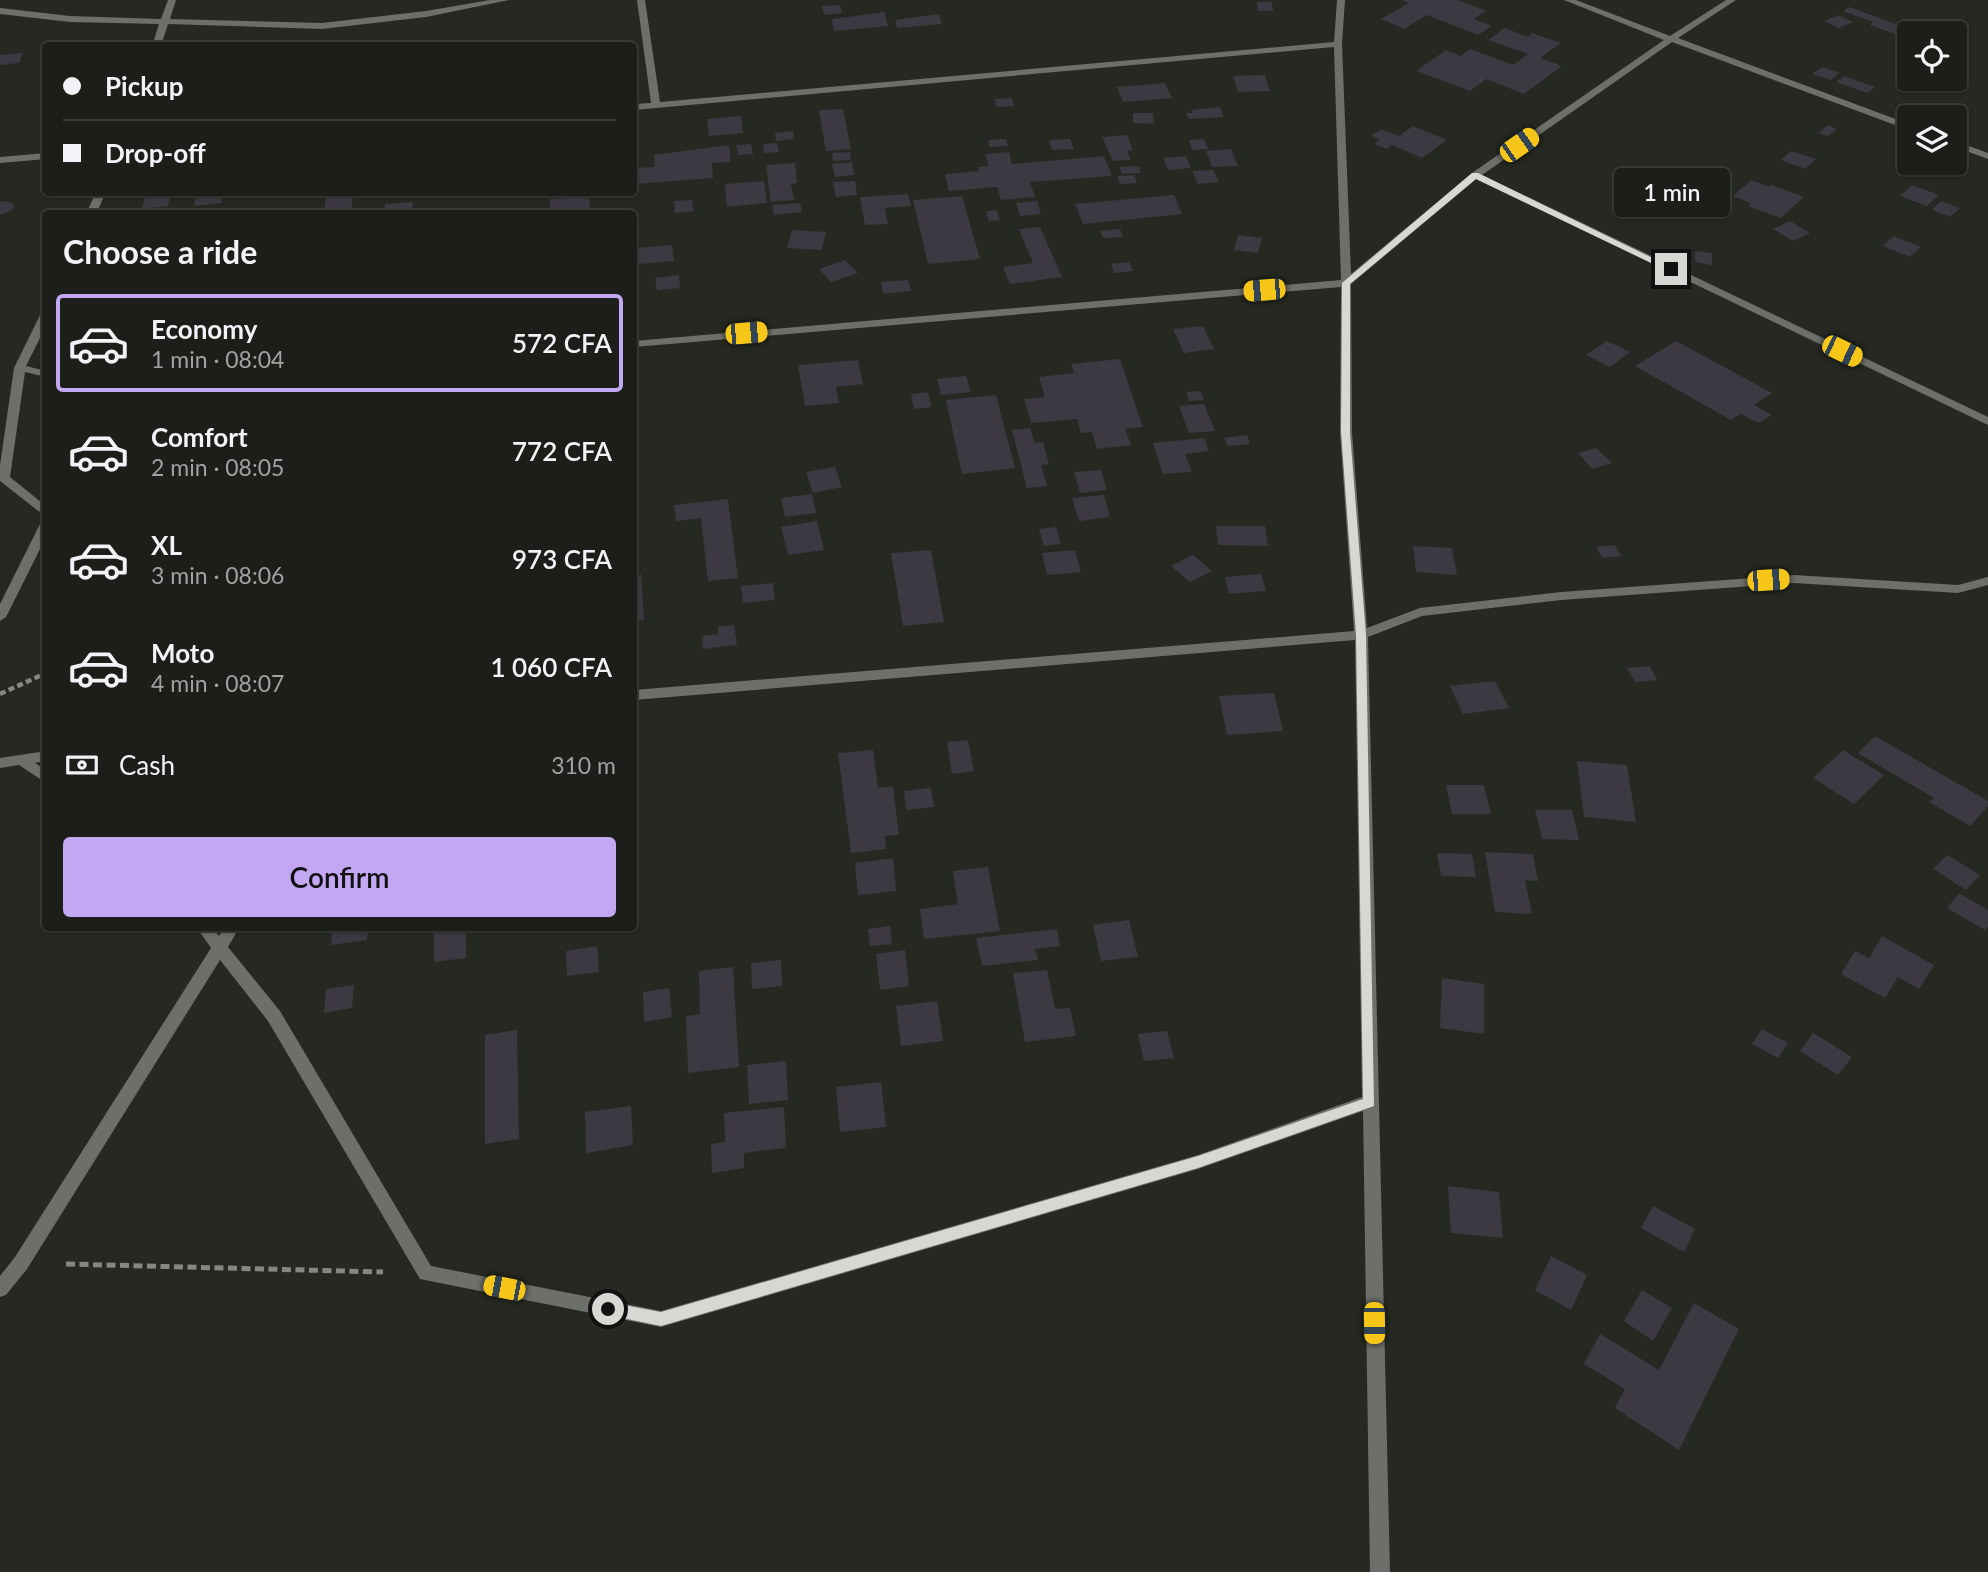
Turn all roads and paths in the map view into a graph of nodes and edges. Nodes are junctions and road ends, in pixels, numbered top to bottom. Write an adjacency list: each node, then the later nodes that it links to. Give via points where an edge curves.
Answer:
1 (173, 0): 8 (street)
2 (505, 0): 8 (street, via 322,26)
3 (641, 0): 12 (street)
4 (1341, 0): 11 (street)
5 (1568, 0): 9 (street)
6 (1732, 0): 9 (street)
7 (0, 11): 8 (street)
8 (164, 22): 10 (street)
9 (1671, 38): 14 (street); 19 (street)
10 (157, 42)
11 (1338, 44): 12 (street); 20 (street)
12 (656, 105): 13 (street)
13 (637, 107)
14 (1897, 123)
15 (1967, 148): 17 (street)
16 (42, 156): 18 (street)
17 (1988, 156)
18 (0, 160)
19 (1475, 175): 20 (street); 25 (street)
20 (1346, 283): 22 (street); 30 (street, via 1346,432)
21 (42, 322): 23 (street)
22 (637, 343)
23 (20, 369): 24 (street); 26 (street, via 4,478)
24 (42, 372)
25 (1988, 421)
26 (42, 510)
27 (42, 532): 29 (street)
28 (1988, 581): 30 (street, via 1958,589 1794,579 1561,596 1420,612)
29 (0, 617)
30 (1361, 635): 33 (street); 41 (street)
31 (42, 675): 32 (path)
32 (0, 694)
33 (637, 695)
34 (42, 756): 35 (street)
35 (20, 759): 36 (street); 37 (street)
36 (0, 763)
37 (42, 775)
38 (207, 931): 40 (street)
39 (230, 931): 40 (street)
40 (221, 947): 42 (street); 43 (street, via 274,1016)
41 (1369, 1102): 43 (street, via 1198,1162 661,1319); 45 (street)
42 (21, 1263): 43 (path); 44 (street)
43 (426, 1273)
44 (0, 1289)
45 (1380, 1572)

